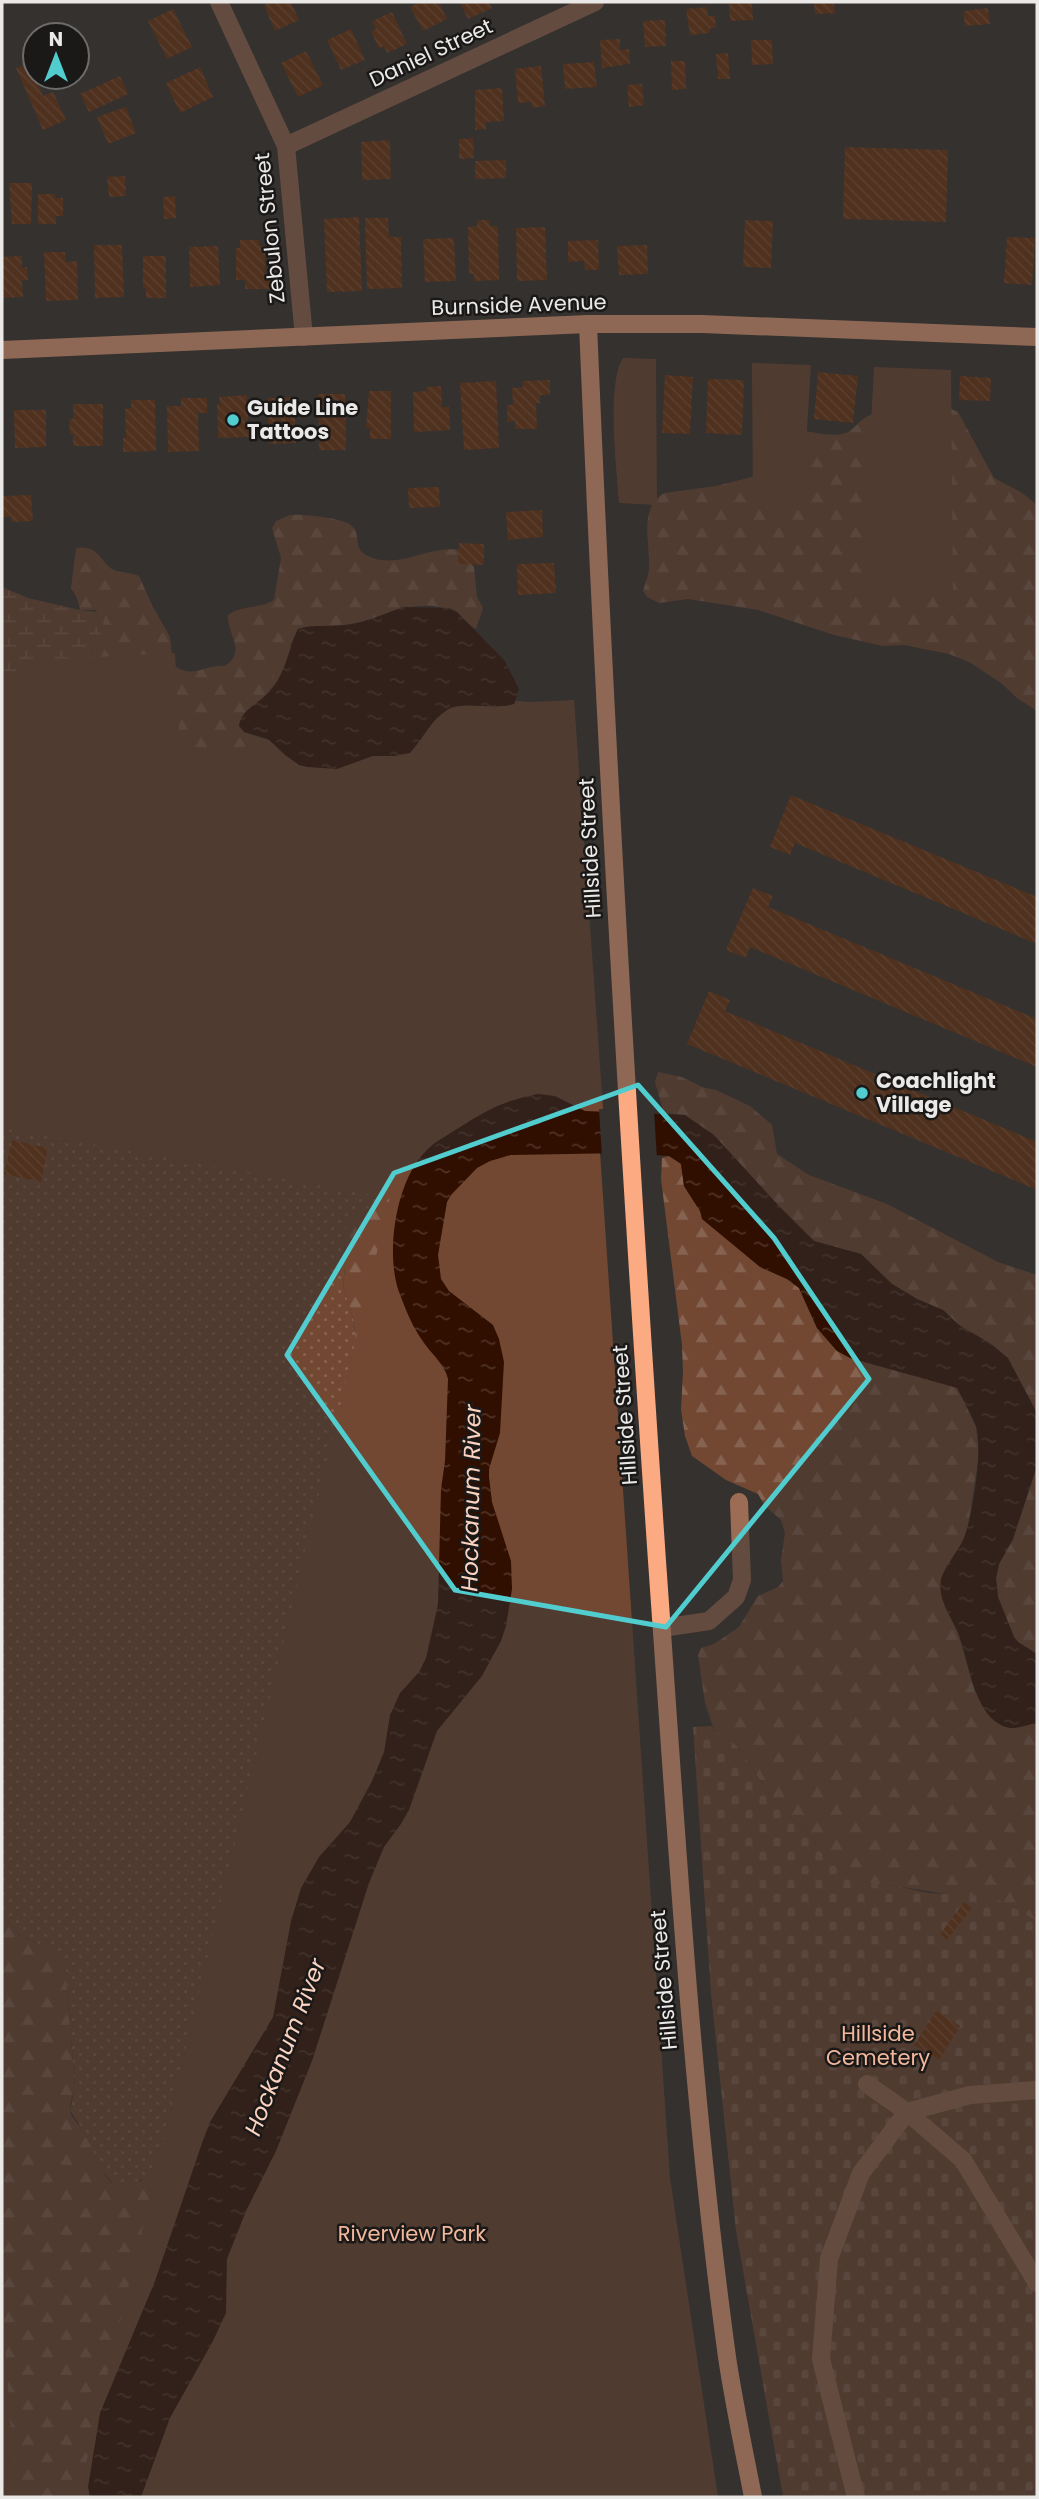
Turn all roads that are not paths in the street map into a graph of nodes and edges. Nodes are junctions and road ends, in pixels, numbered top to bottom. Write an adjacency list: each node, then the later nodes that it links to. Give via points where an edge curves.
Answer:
1 (219, 2): 3 (street, Zebulon Street)
2 (595, 2): 3 (street, Daniel Street)
3 (286, 146): 5 (street, Zebulon Street)
4 (588, 324): 5 (main road, Burnside Avenue); 6 (main road, Burnside Avenue); 9 (main road, Hillside Street, via 626,1090)
5 (304, 337): 7 (main road, Burnside Avenue)
6 (1037, 337)
7 (2, 351)
8 (739, 1502): 9 (street, via 742,1580 736,1597 709,1621)
9 (662, 1628): 14 (main road, Hillside Street, via 698,2116 728,2362)
10 (867, 2084): 12 (street)
11 (1037, 2090): 12 (street, via 970,2095)
12 (906, 2112): 13 (street, via 963,2160); 15 (street, via 860,2173 829,2259 821,2359)
13 (1037, 2283)
14 (753, 2497)
15 (856, 2497)

